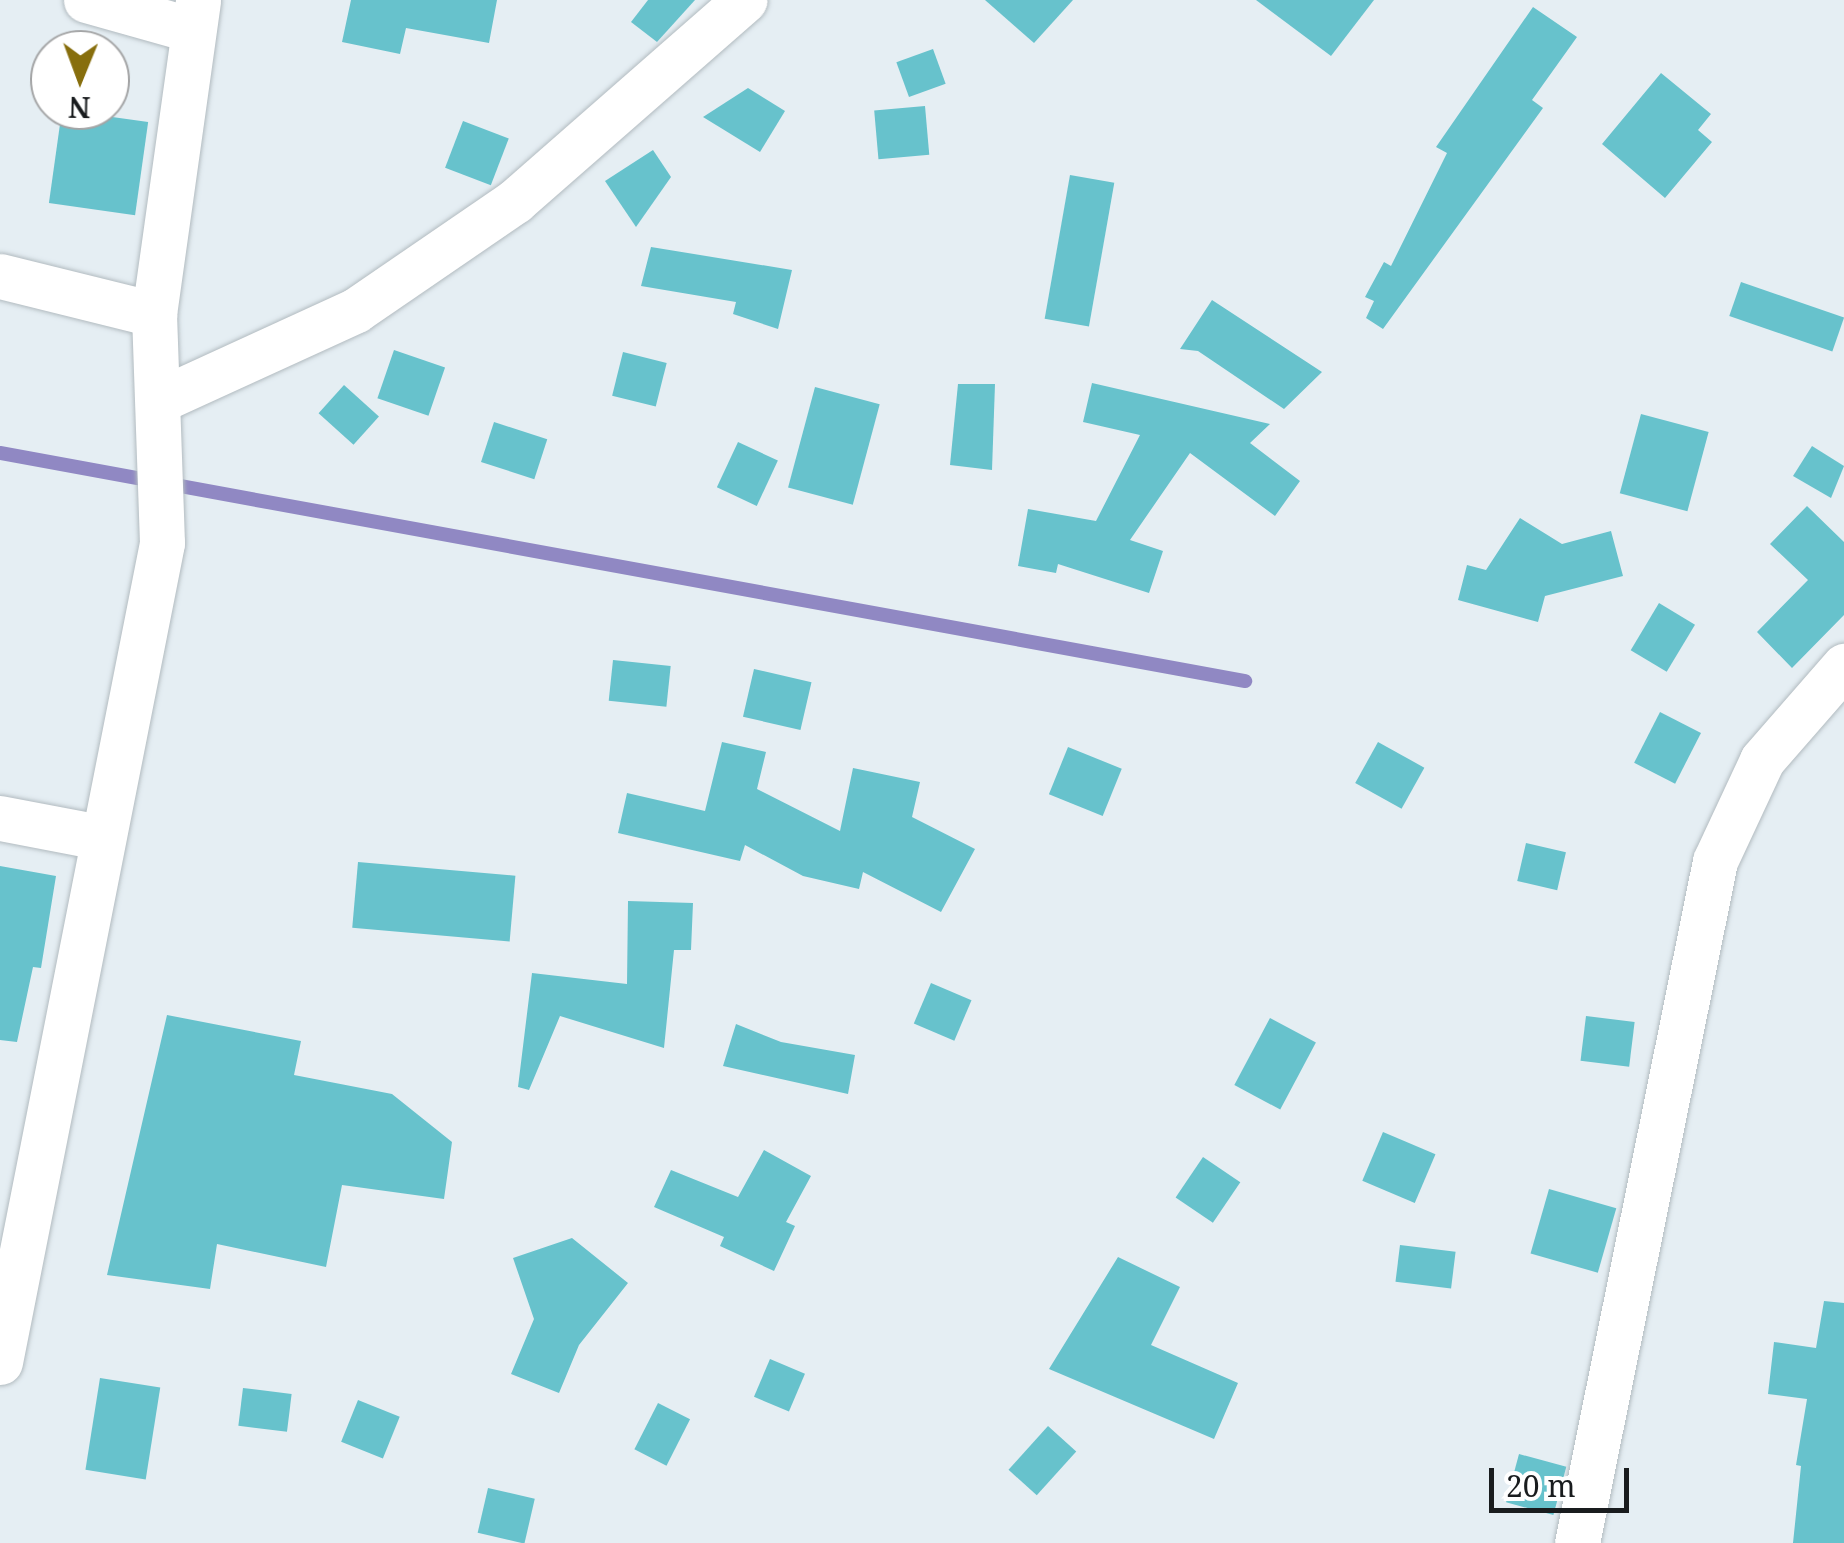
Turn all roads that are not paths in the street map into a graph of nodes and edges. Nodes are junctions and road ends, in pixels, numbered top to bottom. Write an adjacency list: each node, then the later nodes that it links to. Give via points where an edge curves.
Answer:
1 (86, 0): 3 (street)
2 (745, 0): 6 (street, via 516,200 356,310)
3 (196, 15): 5 (street)
4 (0, 276): 5 (street)
5 (154, 314): 6 (street)
6 (162, 399): 9 (street, via 165,504)
7 (1844, 666): 11 (street, via 1762,760 1715,861)
8 (0, 818): 9 (street)
9 (100, 837): 10 (street)
10 (0, 1362)
11 (1577, 1543)

